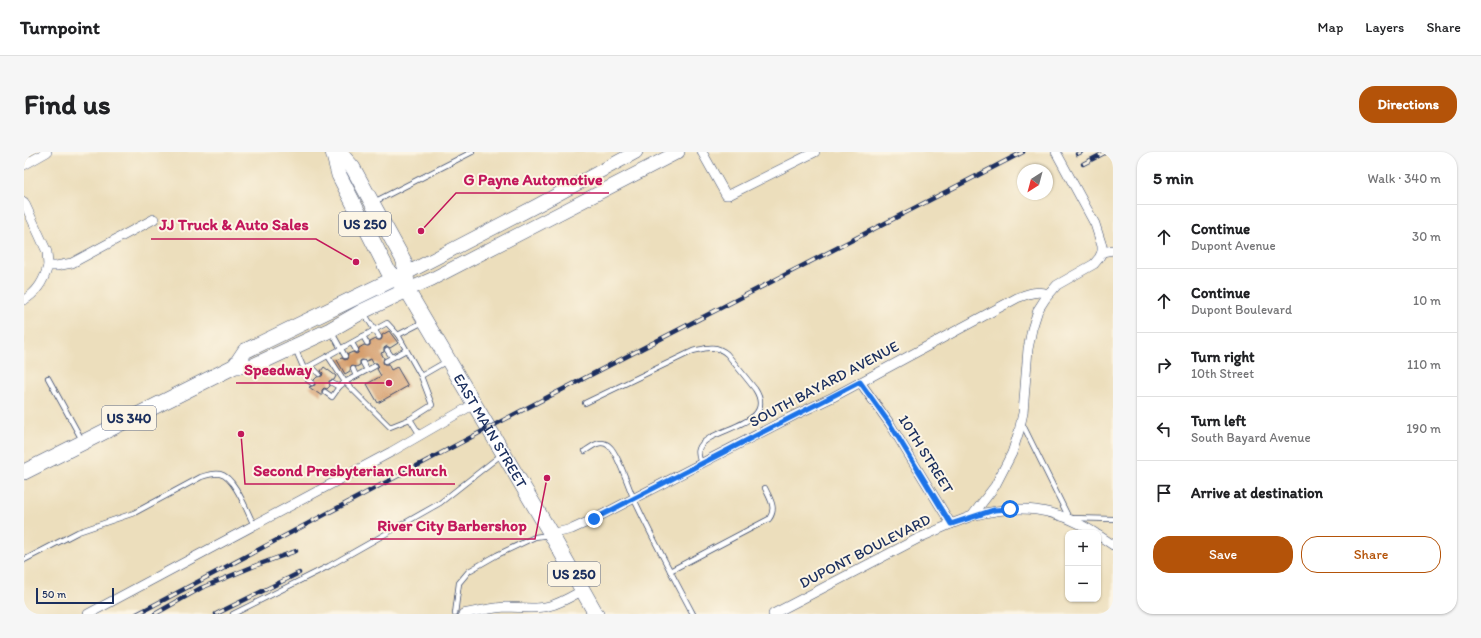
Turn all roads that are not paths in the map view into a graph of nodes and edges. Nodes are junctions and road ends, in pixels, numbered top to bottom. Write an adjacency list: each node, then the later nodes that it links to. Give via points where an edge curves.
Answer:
1 (333, 152): 17 (main road, US 250, via 339,175 388,271)
2 (339, 152): 12 (main road, EAST MAIN STREET / US 250, via 353,168)
3 (472, 152): 12 (lane)
4 (636, 152): 17 (main road)
5 (678, 152): 18 (main road)
6 (702, 152): 7 (street, via 726,194 732,195)
7 (815, 152)
8 (1056, 152): 15 (street, via 1095,224)
9 (43, 153): 10 (street)
10 (24, 165)
11 (24, 202): 16 (street, via 47,252)
12 (372, 203): 17 (main road, EAST MAIN STREET / US 250, via 404,261)
13 (154, 219): 16 (street, via 72,263)
14 (1113, 250): 15 (street)
15 (1102, 252): 19 (street, via 1094,264 1065,280)
16 (48, 266): 20 (street, via 40,285)
17 (401, 276): 18 (main road, EAST MAIN STREET / US 250); 41 (main road, US 340, via 245,351)
18 (408, 290): 21 (main road, US 340); 22 (main road, EAST MAIN STREET / US 250)
19 (1048, 294): 52 (street, SOUTH BAYARD AVENUE, via 1031,293 1018,298); 60 (street, via 1038,310 1032,329)
20 (24, 300)
21 (364, 311): 23 (main road, US 340); 24 (lane)
22 (425, 321): 25 (lane); 38 (main road, EAST MAIN STREET / US 250)
23 (330, 330): 30 (main road, US 340); 31 (lane)
24 (374, 330): 25 (lane, via 387,323); 26 (lane); 27 (lane)
25 (398, 335): 34 (lane)
26 (363, 336): 28 (lane); 29 (lane)
27 (379, 337)
28 (352, 343): 31 (lane); 32 (lane)
29 (367, 343)
30 (294, 346): 41 (main road, US 340, via 253,366); 44 (lane)
31 (341, 349): 35 (lane); 36 (lane)
32 (356, 350)
33 (387, 350): 37 (lane)
34 (406, 350): 37 (lane); 49 (lane)
35 (328, 356): 42 (lane); 51 (lane)
36 (345, 356)
37 (392, 357): 39 (lane)
38 (448, 360): 49 (lane); 58 (main road, EAST MAIN STREET / US 250)
39 (386, 361)
40 (363, 363): 46 (lane)
41 (235, 366): 62 (main road, US 340)
42 (312, 366): 44 (lane); 47 (lane)
43 (375, 366): 46 (lane)
44 (304, 369): 53 (lane)
45 (353, 369): 48 (lane)
46 (367, 370): 48 (lane)
47 (319, 374)
48 (356, 376): 51 (lane)
49 (421, 376): 59 (lane, via 432,405)
50 (48, 378): 62 (lane)
51 (345, 382): 55 (lane); 59 (lane, via 390,427)
52 (860, 382): 65 (street, SOUTH BAYARD AVENUE); 72 (street, 10TH STREET, via 890,424)
53 (312, 383)
54 (332, 383): 55 (lane)
55 (339, 387): 56 (lane, via 332,397)
56 (325, 392)
57 (585, 403): 65 (lane, via 693,351 711,347 722,349 755,389 760,404 756,414 747,421 702,444 698,454)
58 (474, 404): 61 (street); 64 (main road, EAST MAIN STREET / US 250)
59 (410, 419): 61 (lane)
60 (1021, 421): 69 (street, via 1005,470); 70 (lane)
61 (420, 435): 73 (street)
62 (83, 442): 66 (main road, US 340)
63 (585, 451): 68 (lane, via 598,443 606,443 611,448)
64 (503, 454): 75 (main road, EAST MAIN STREET / US 250); 82 (lane, via 440,503 329,566)
65 (701, 464): 68 (street, SOUTH BAYARD AVENUE)
66 (24, 472)
67 (765, 488): 79 (lane, via 773,510 769,519)
68 (634, 498): 75 (street, SOUTH BAYARD AVENUE, via 572,529); 79 (lane)
69 (972, 516): 70 (street, DUPONT BOULEVARD, via 994,510 1022,509 1039,510); 72 (street, DUPONT BOULEVARD)
70 (1069, 518): 71 (lane); 74 (street, DUPONT BOULEVARD)
71 (1113, 519)
72 (951, 524): 87 (street, DUPONT BOULEVARD)
73 (254, 525): 78 (lane, via 235,487 227,477 213,474 201,477 134,513 78,532); 81 (street)
74 (1090, 530)
75 (551, 534): 80 (main road, EAST MAIN STREET / US 250); 83 (lane, via 535,538 497,555 469,571 459,583)
76 (1101, 537): 77 (street)
77 (1113, 545)
78 (24, 560)
79 (670, 571): 86 (lane)
80 (583, 590): 84 (street, via 550,606 500,608); 85 (main road, EAST MAIN STREET / US 250)
81 (88, 614)
82 (233, 614)
83 (455, 614)
84 (463, 614)
85 (596, 614)
86 (693, 614)
87 (773, 614)

